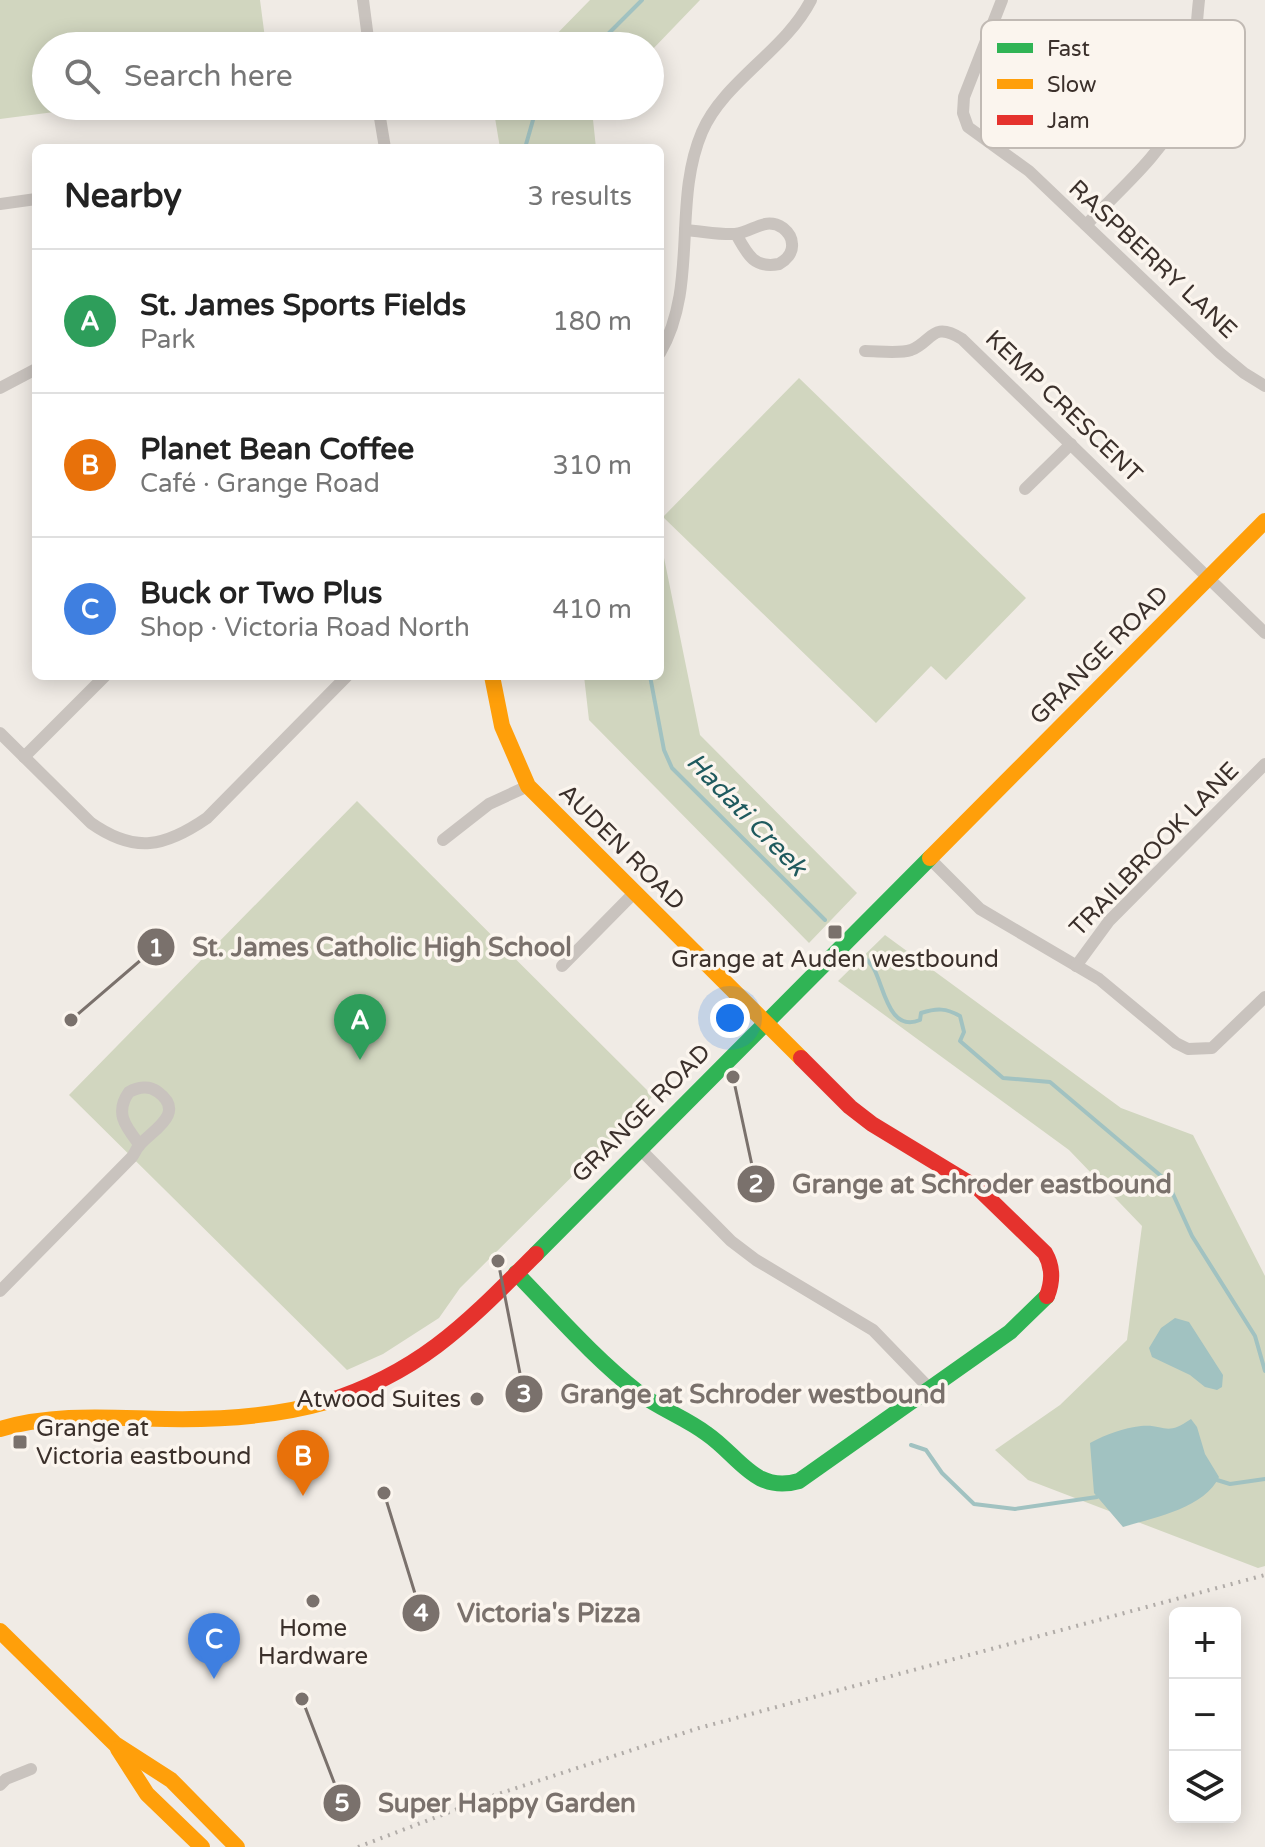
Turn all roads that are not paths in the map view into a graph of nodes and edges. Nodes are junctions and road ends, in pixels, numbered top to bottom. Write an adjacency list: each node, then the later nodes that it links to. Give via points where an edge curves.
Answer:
1 (363, 0): 7 (street)
2 (811, 0): 17 (street, via 787,36 727,96 704,128 693,157)
3 (1002, 0): 5 (street, RASPBERRY LANE)
4 (1199, 0): 6 (street)
5 (994, 20)
6 (1197, 20)
7 (367, 32)
8 (981, 54): 10 (street, RASPBERRY LANE, via 963,113 968,127)
9 (380, 120): 11 (street)
10 (981, 136)
11 (384, 144)
12 (997, 148): 16 (street, RASPBERRY LANE)
13 (1158, 148): 16 (street)
14 (32, 200): 15 (street)
15 (0, 204)
16 (1086, 225): 22 (street, RASPBERRY LANE, via 1220,353)
17 (685, 230): 18 (street); 19 (street, via 680,291)
18 (736, 234): 18 (street, via 747,255 762,265 779,264 791,253 789,234 780,226 759,224)
19 (664, 344)
20 (865, 351): 24 (street, KEMP CRESCENT, via 911,350 927,337 952,332)
21 (32, 371): 23 (street)
22 (1265, 386)
23 (0, 388)
24 (1071, 444): 25 (street); 27 (street, KEMP CRESCENT)
25 (1025, 489)
26 (1265, 521): 27 (main road, GRANGE ROAD)
27 (1210, 578): 28 (street, KEMP CRESCENT); 37 (main road, GRANGE ROAD)
28 (1265, 633)
29 (101, 680): 33 (street)
30 (343, 680): 33 (street, via 207,818 159,842 113,838)
31 (493, 680): 35 (main road, AUDEN ROAD, via 502,726)
32 (0, 733): 33 (street)
33 (24, 757)
34 (1265, 764): 40 (street, TRAILBROOK LANE, via 1109,921)
35 (528, 786): 36 (street, via 489,804); 38 (main road, AUDEN ROAD)
36 (443, 840)
37 (930, 859): 40 (street, via 980,909); 42 (main road, GRANGE ROAD)
38 (634, 893): 39 (street); 42 (main road, AUDEN ROAD)
39 (562, 966)
40 (1076, 966): 41 (street, via 1188,1049 1212,1048)
41 (1265, 997)
42 (765, 1023): 44 (main road, GRANGE ROAD); 47 (main road, AUDEN ROAD, via 850,1107 979,1189 1051,1263 1046,1298 1010,1332)
43 (139, 1144): 43 (street, via 168,1116 164,1097 141,1087 129,1092 122,1107 122,1120); 46 (street)
44 (639, 1148): 45 (main road, GRANGE ROAD); 47 (street, via 731,1241 873,1330)
45 (516, 1273): 47 (main road, via 642,1395 709,1434 759,1480 774,1486 799,1481); 48 (main road, GRANGE ROAD, via 411,1365 332,1401 242,1418 58,1417)
46 (0, 1291)
47 (930, 1389)
48 (0, 1429)
49 (0, 1631): 50 (main road)
50 (115, 1744): 53 (main road, via 147,1794); 54 (main road, via 171,1780)
51 (31, 1769): 52 (street)
52 (0, 1785)
53 (202, 1847)
54 (237, 1847)

